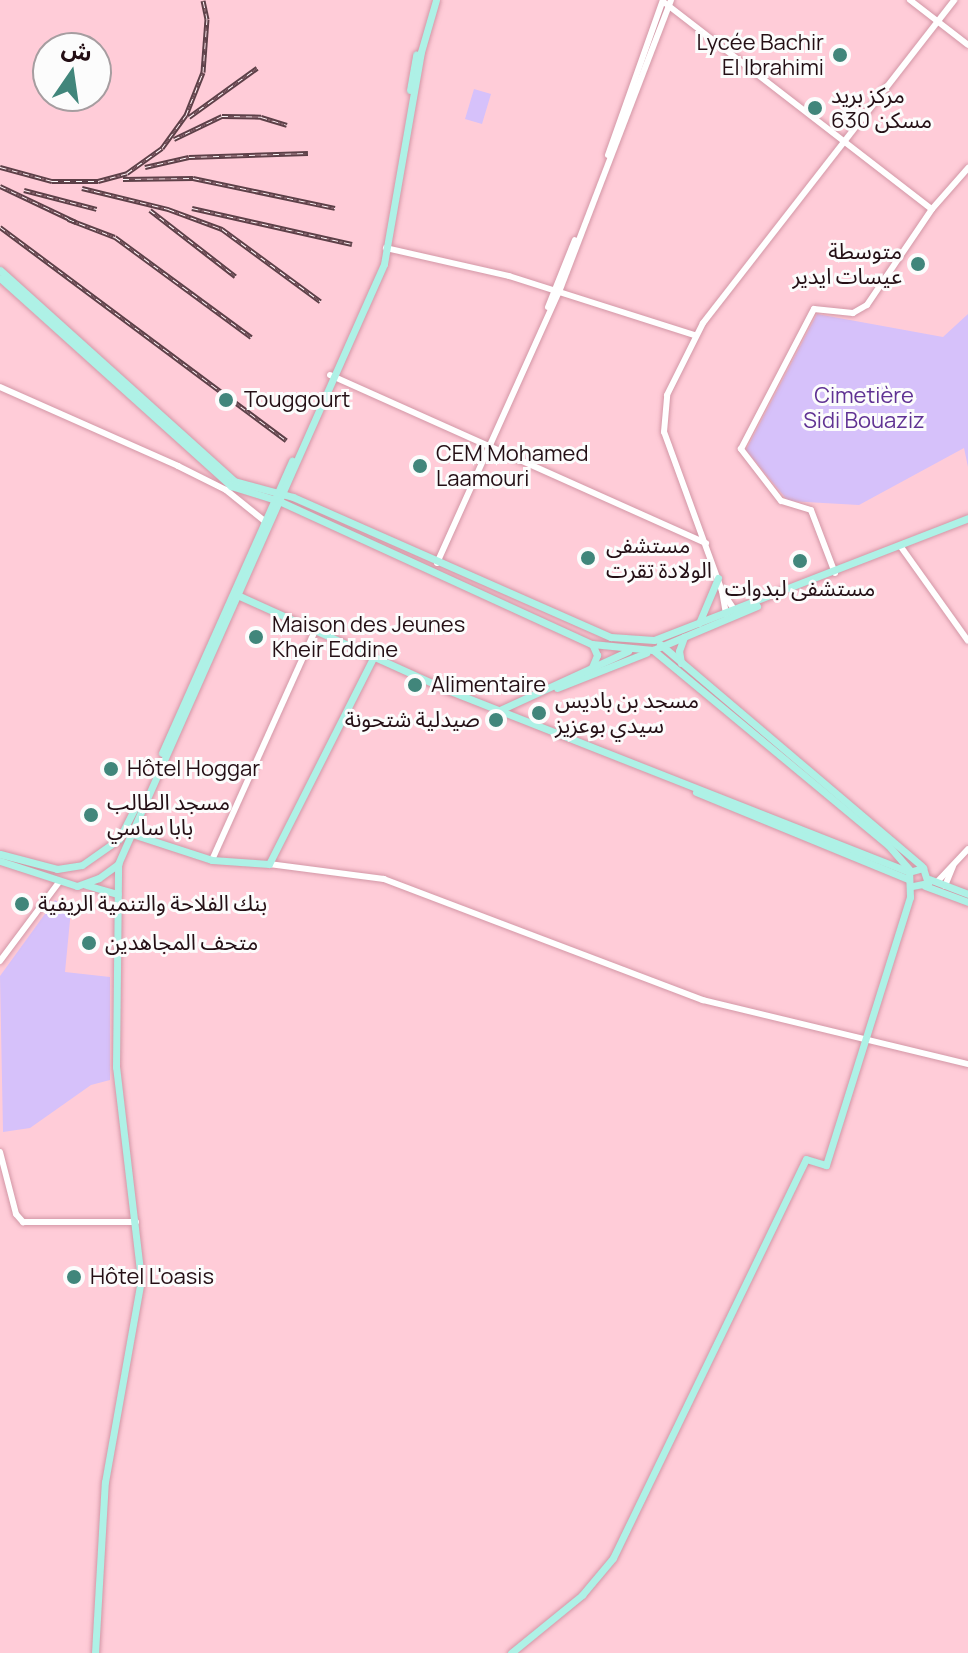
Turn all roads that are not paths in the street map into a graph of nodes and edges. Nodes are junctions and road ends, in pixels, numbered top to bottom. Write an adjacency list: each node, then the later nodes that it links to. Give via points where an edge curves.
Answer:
1 (434, 0): 10 (main road, via 414,67)
2 (910, 0): 5 (street)
3 (954, 0): 5 (street)
4 (664, 1): 7 (street); 13 (street)
5 (938, 21): 6 (street); 7 (street)
6 (968, 45)
7 (843, 144): 9 (street); 14 (street)
8 (968, 168): 9 (street)
9 (932, 209): 24 (street, via 867,305 853,313 814,309 741,449 781,501 811,510)
10 (388, 248): 13 (street); 15 (main road)
11 (0, 270): 18 (main road, via 229,477)
12 (0, 278): 18 (main road, via 224,480)
13 (557, 291): 14 (street); 17 (street)
14 (694, 335): 21 (street, via 667,395 663,424)
15 (332, 376): 17 (street); 18 (main road)
16 (0, 387): 20 (street, via 226,490)
17 (488, 449): 21 (street); 23 (street)
18 (278, 496): 20 (main road); 23 (main road); 34 (main road)
19 (968, 518): 22 (main road)
20 (267, 523): 27 (main road)
21 (706, 543): 25 (street)
22 (901, 547): 24 (main road); 33 (street)
23 (437, 563): 35 (main road, via 594,633)
24 (835, 573): 28 (main road)
25 (718, 578): 26 (street); 30 (main road)
26 (722, 591): 28 (street); 29 (street)
27 (236, 594): 31 (main road); 43 (main road)
28 (736, 612): 29 (main road)
29 (726, 616): 30 (main road); 32 (main road)
30 (698, 624): 35 (main road)
31 (315, 631): 37 (main road); 47 (street)
32 (685, 636): 35 (main road); 38 (main road, via 679,651)
33 (968, 641)
34 (592, 644): 36 (main road); 39 (main road, via 597,655)
35 (653, 645): 36 (main road); 38 (main road); 40 (main road); 46 (main road)
36 (630, 650): 39 (main road)
37 (374, 656): 41 (main road); 50 (main road)
38 (682, 665): 53 (main road)
39 (592, 667): 40 (main road)
40 (541, 692): 41 (main road)
41 (500, 710): 42 (main road)
42 (603, 751): 51 (main road); 54 (main road)
43 (127, 832): 45 (main road, via 94,860 66,870); 47 (main road); 49 (main road)
44 (968, 849): 52 (street)
45 (0, 854)
46 (897, 854): 51 (main road); 54 (main road)
47 (212, 860): 50 (main road)
48 (0, 861): 55 (main road)
49 (118, 864): 57 (main road); 59 (main road)
50 (269, 864): 63 (street, via 384,879 693,997)
51 (892, 865): 54 (main road)
52 (953, 866): 56 (street); 58 (street)
53 (923, 868): 54 (main road); 56 (main road)
54 (910, 877): 56 (main road); 63 (main road)
55 (59, 882): 57 (main road); 62 (street)
56 (930, 882): 58 (main road); 61 (main road)
57 (86, 885): 59 (main road)
58 (945, 886): 60 (main road)
59 (118, 894): 66 (main road, via 119,1121)
60 (968, 894)
61 (968, 902)
62 (0, 961)
63 (863, 1040): 64 (street); 68 (main road, via 826,1165 806,1159 613,1558 582,1595)
64 (968, 1064)
65 (0, 1152): 66 (street, via 16,1214 23,1222)
66 (137, 1222): 67 (main road, via 141,1279 105,1482)
67 (95, 1653)
68 (511, 1653)

